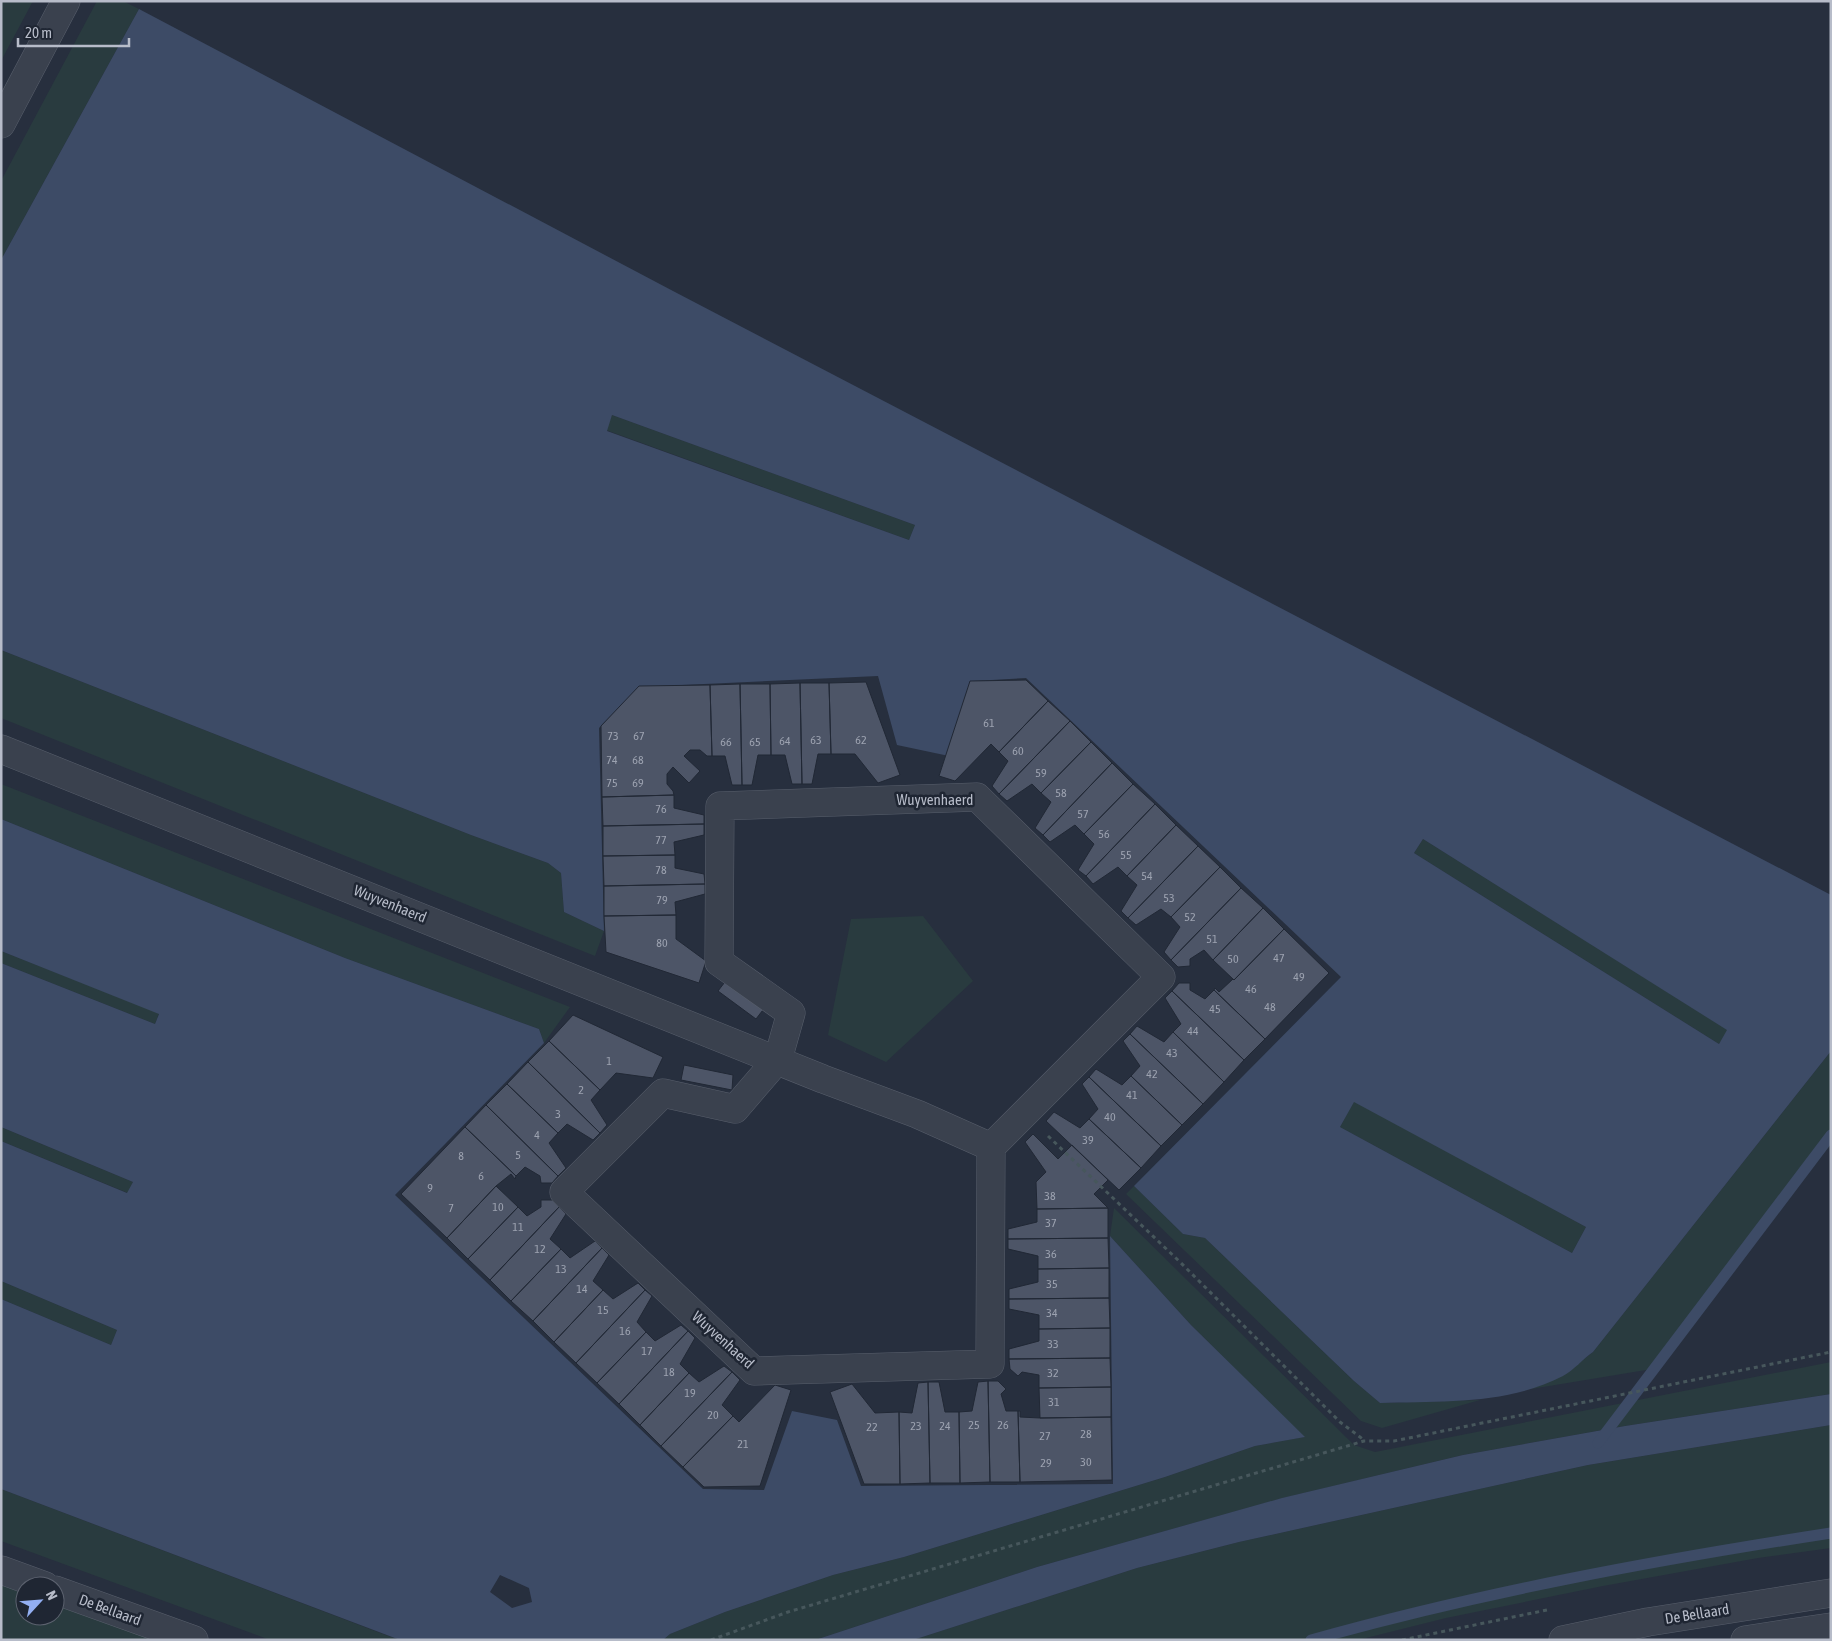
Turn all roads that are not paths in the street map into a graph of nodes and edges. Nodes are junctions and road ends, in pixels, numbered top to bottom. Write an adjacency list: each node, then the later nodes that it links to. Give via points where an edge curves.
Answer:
1 (66, 1): 2 (street)
2 (1, 124)
3 (1, 749): 4 (street, Wuyvenhaerd)
4 (778, 1059): 5 (street, Wuyvenhaerd); 5 (street, Wuyvenhaerd, via 735,1109 663,1093 564,1192 754,1370 990,1364); 5 (street, Wuyvenhaerd, via 791,1013 719,962 720,806 977,797 1161,977)
5 (991, 1147)
6 (1, 1570): 7 (street)
7 (18, 1576)
8 (1831, 1593): 12 (street, De Bellaard, via 1648,1622)
9 (65, 1594): 11 (street, De Bellaard)
10 (1831, 1627): 13 (street)
11 (194, 1640)
12 (1563, 1640)
13 (1745, 1640)

